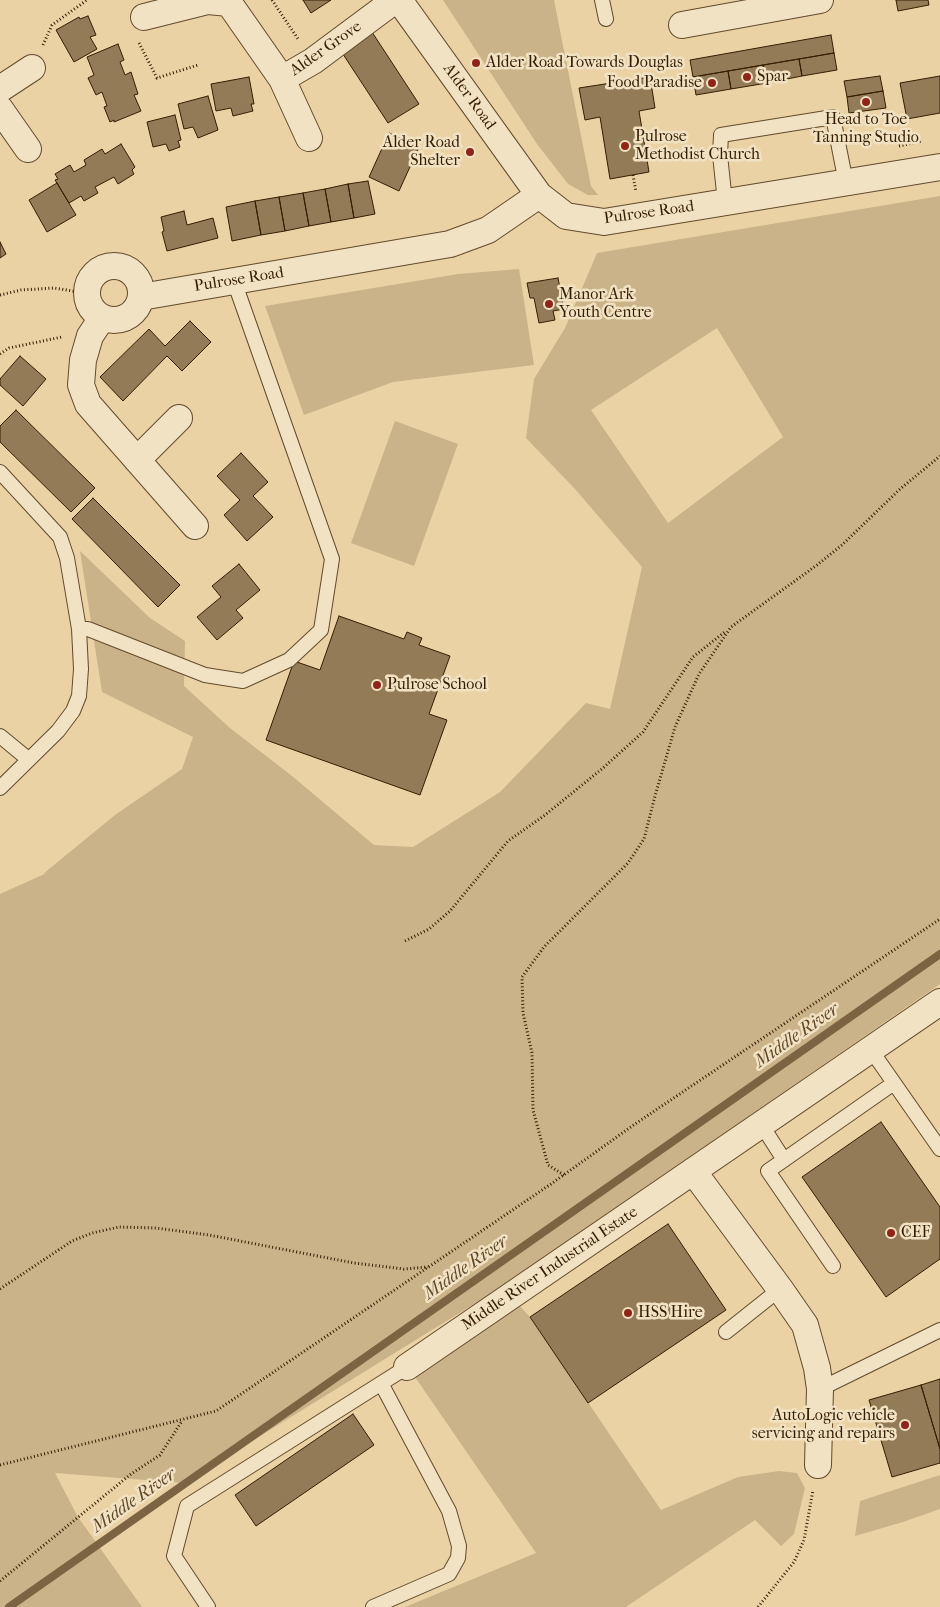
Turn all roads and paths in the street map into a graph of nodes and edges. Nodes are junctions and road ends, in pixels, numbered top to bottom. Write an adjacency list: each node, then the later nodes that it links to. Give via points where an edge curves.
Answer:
1 (88, 0): 12 (path, via 52,25)
2 (272, 0): 10 (path)
3 (397, 0): 10 (street, Alder Grove); 21 (street, Alder Road)
4 (602, 0): 7 (lane)
5 (820, 0): 6 (street)
6 (763, 5): 8 (street)
7 (606, 19)
8 (682, 25)
9 (140, 28): 11 (path, via 157,78); 13 (street, Alder Grove, via 208,1 229,3)
10 (313, 61): 13 (street, Alder Grove)
11 (198, 65)
12 (32, 68): 14 (street)
13 (282, 79): 16 (street, Alder Grove)
14 (0, 89)
15 (0, 109): 17 (street)
16 (309, 138)
17 (28, 149)
18 (940, 167): 20 (street, Pulrose Road)
19 (633, 175): 22 (path)
20 (846, 182): 23 (street, Pulrose Road); 23 (lane, via 833,117 721,135)
21 (539, 194): 23 (street, Pulrose Road, via 566,216 604,222); 24 (street, Pulrose Road, via 488,230 450,244)
22 (636, 195)
23 (725, 202)
24 (234, 281): 27 (street, Pulrose Road); 37 (lane, via 332,559 321,630 289,660 243,681 205,675 88,629)
25 (87, 289): 26 (path, via 21,290); 27 (street, via 96,272 113,266 123,267 137,279); 28 (street, via 89,305)
26 (0, 295)
27 (141, 297): 28 (street, via 133,312 126,317 118,320)
28 (102, 318): 33 (street, via 90,336 83,360 81,386 88,404)
29 (63, 337): 30 (path, via 8,348)
30 (0, 354)
31 (180, 418): 33 (street)
32 (940, 456): 36 (path, via 824,560)
33 (137, 460): 35 (street)
34 (0, 472): 37 (lane, via 60,537 67,558)
35 (195, 526)
36 (730, 627): 42 (path, via 693,658 643,732 559,804 508,841 450,911 429,929); 50 (path, via 699,674 675,727 644,839 628,863 544,946 522,977 523,1013 532,1054 533,1110 548,1165)
37 (78, 629): 39 (lane, via 79,696 73,711 58,731)
38 (0, 736): 39 (lane)
39 (28, 759): 40 (lane)
40 (0, 788)
41 (940, 919): 50 (path)
42 (405, 941)
43 (940, 1002): 44 (street, Middle River Industrial Estate)
44 (870, 1050): 45 (lane); 46 (street, Middle River Industrial Estate)
45 (894, 1083): 47 (lane); 48 (lane)
46 (760, 1124): 48 (lane); 49 (street, Middle River Industrial Estate)
47 (940, 1149)
48 (784, 1160): 51 (lane, via 768,1171)
49 (693, 1172): 54 (street); 57 (street, Middle River Industrial Estate)
50 (564, 1175): 52 (path)
51 (833, 1266)
52 (428, 1267): 53 (path, via 404,1269 354,1263 209,1236 156,1228 119,1227 72,1241); 60 (path, via 216,1411)
53 (0, 1289)
54 (780, 1289): 56 (lane); 59 (street, via 805,1325)
55 (940, 1330): 59 (lane)
56 (726, 1332)
57 (408, 1367): 58 (lane)
58 (382, 1385): 64 (lane, via 187,1506 174,1556); 65 (lane, via 449,1511 459,1546 458,1558 449,1574)
59 (820, 1389): 62 (street)
60 (182, 1421): 61 (path); 63 (path, via 160,1455 131,1474)
61 (0, 1465)
62 (818, 1465): 66 (path, via 804,1540 794,1562)
63 (0, 1581)
64 (208, 1607)
65 (373, 1607)
66 (758, 1607)

